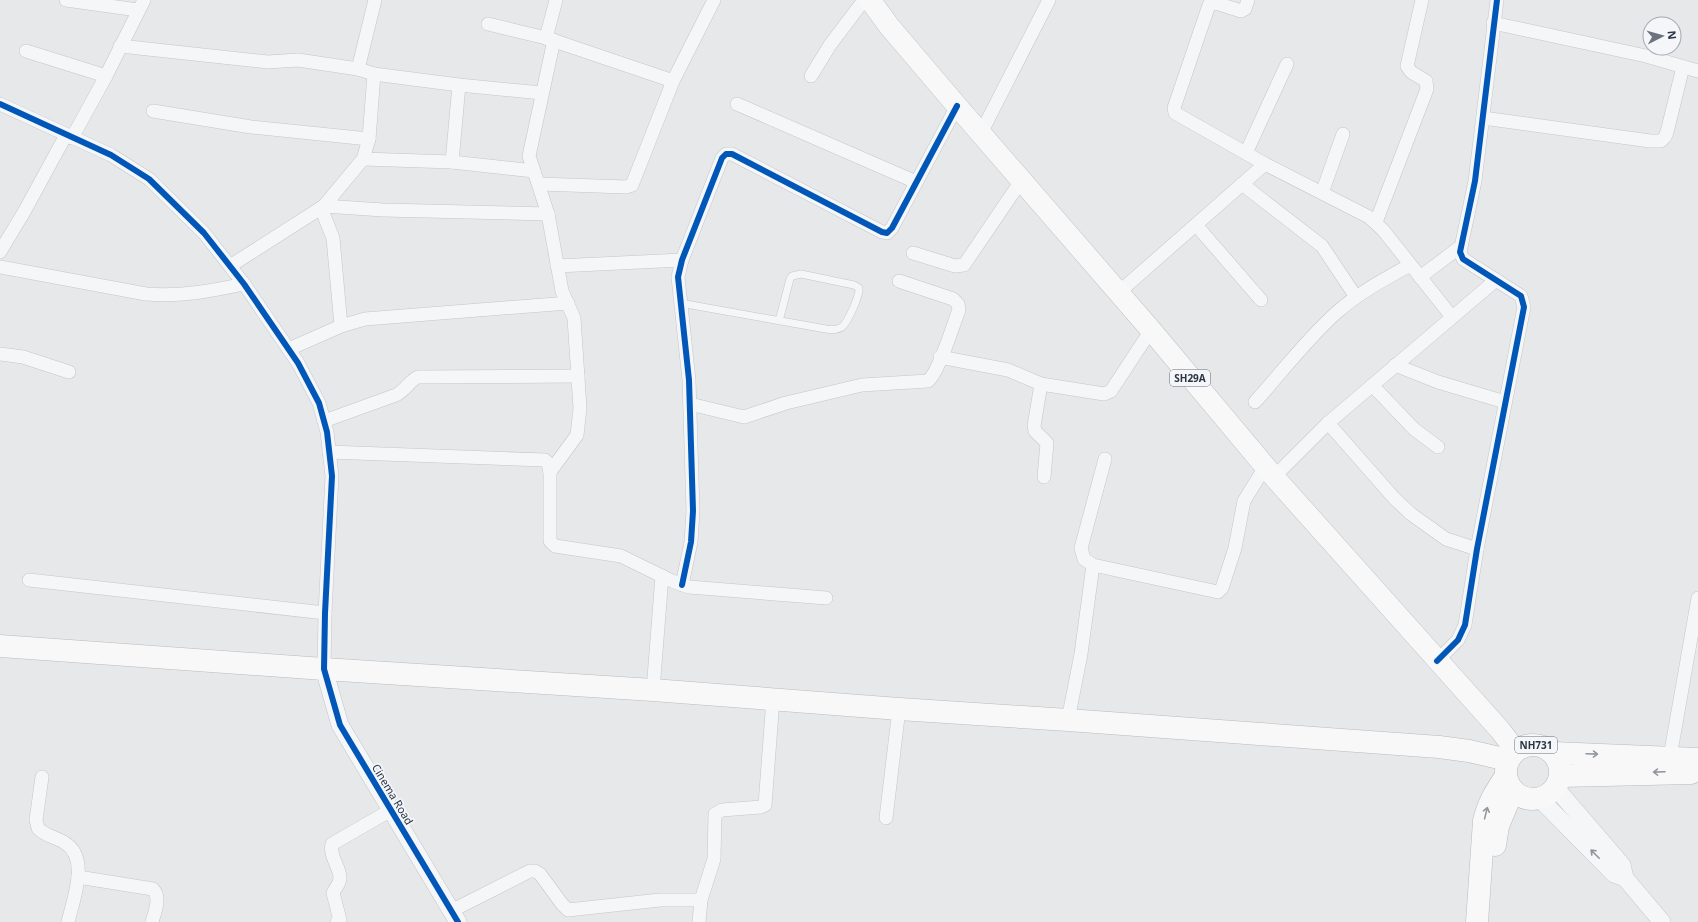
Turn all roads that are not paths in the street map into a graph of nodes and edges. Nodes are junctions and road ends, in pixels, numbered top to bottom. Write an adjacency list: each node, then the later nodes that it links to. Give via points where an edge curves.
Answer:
1 (66, 0): 11 (street)
2 (375, 0): 19 (street)
3 (556, 0): 14 (street)
4 (714, 0): 24 (street)
5 (864, 0): 23 (street, via 830,45)
6 (870, 0): 29 (main road, SH29A)
7 (1049, 0): 32 (street)
8 (1248, 0): 36 (street, via 1245,8 1240,11 1216,3 1209,5 1174,110 1178,116)
9 (1422, 0): 48 (street, via 1407,66 1411,72 1426,81 1427,89)
10 (1497, 0): 12 (street)
11 (141, 5): 15 (street)
12 (1493, 23): 18 (street, via 1646,56); 31 (street)
13 (488, 24): 14 (street)
14 (550, 39): 24 (street); 26 (street)
15 (120, 46): 19 (street, via 268,62 298,60); 22 (street)
16 (26, 51): 22 (street)
17 (1287, 64): 36 (street)
18 (1683, 67): 20 (street); 31 (street, via 1667,132 1661,141)
19 (358, 69): 21 (street)
20 (1698, 71)
21 (374, 74): 25 (street); 35 (street)
22 (106, 76): 34 (street)
23 (811, 76)
24 (673, 81): 43 (street, via 632,185 626,187)
25 (459, 86): 26 (street); 38 (street)
26 (542, 93): 40 (street, via 529,150 529,160)
27 (0, 104): 34 (street)
28 (737, 104): 42 (street)
29 (956, 106): 32 (main road, SH29A); 42 (street)
30 (153, 111): 35 (street, via 250,127)
31 (1482, 118): 50 (street, via 1476,181)
32 (981, 133): 41 (main road, SH29A)
33 (1343, 134): 45 (street)
34 (69, 136): 51 (street); 55 (street, via 111,155 148,179 204,233)
35 (369, 139): 37 (street)
36 (1246, 153): 39 (street)
37 (363, 159): 38 (street); 46 (street)
38 (452, 162): 40 (street)
39 (1265, 164): 44 (street); 45 (street)
40 (534, 171): 43 (street)
41 (1021, 181): 52 (street, via 964,265 955,266); 62 (main road, SH29A)
42 (916, 182): 53 (street, via 892,228 885,233 728,154 722,158)
43 (539, 184): 47 (street)
44 (1242, 184): 49 (street); 63 (street, via 1322,246)
45 (1322, 193): 48 (street)
46 (322, 207): 47 (street); 55 (street); 69 (street, via 333,238)
47 (548, 214): 56 (street)
48 (1376, 222): 54 (street)
49 (1196, 225): 62 (street); 64 (street)
50 (1460, 247): 58 (street); 59 (street, via 1463,259)
51 (0, 252)
52 (913, 252)
53 (682, 260): 56 (street); 66 (street, via 678,277)
54 (1410, 265): 58 (street); 63 (street)
55 (230, 266): 61 (street)
56 (557, 266): 65 (street, via 562,291)
57 (0, 267): 61 (street, via 160,295 206,292)
58 (1420, 277): 67 (street)
59 (1496, 280): 67 (street); 80 (street, via 1517,293 1523,302)
60 (899, 281): 73 (street, via 953,299 958,304 959,310)
61 (244, 284): 71 (street)
62 (1118, 293): 70 (main road, SH29A)
63 (1356, 297): 79 (street, via 1315,334)
64 (1262, 300)
65 (568, 303): 69 (street, via 381,316); 76 (street, via 576,327)
66 (680, 303): 68 (lane); 81 (street)
67 (1452, 317): 74 (street)
68 (780, 321): 68 (lane, via 826,329 840,328 846,323 859,295 859,288 807,275 792,276)
69 (341, 326): 71 (street)
70 (1151, 330): 77 (street, via 1114,388 1107,394); 88 (main road, SH29A)
71 (289, 350): 82 (street, via 319,403)
72 (0, 354): 75 (street, via 30,359)
73 (940, 357): 77 (street, via 1008,370); 81 (street, via 933,376 928,380 862,385 786,403 748,416)
74 (1396, 366): 78 (street); 80 (street, via 1438,382)
75 (69, 372)
76 (578, 376): 82 (street, via 418,377 396,395); 87 (street, via 578,435)
77 (1041, 384): 89 (street, via 1034,423 1035,431 1047,443)
78 (1372, 385): 83 (street); 84 (street, via 1414,428)
79 (1255, 402)
80 (1505, 402): 90 (street)
81 (690, 404): 94 (street, via 693,524)
82 (324, 421): 85 (street)
83 (1328, 423): 88 (street); 90 (street, via 1411,514 1446,539)
84 (1438, 447)
85 (329, 452): 87 (street, via 539,459 548,463); 97 (street, via 332,476)
86 (1105, 459): 91 (street, via 1081,548 1084,559)
87 (550, 472): 92 (street, via 550,537 553,545 621,556)
88 (1270, 472): 91 (street, via 1244,501 1235,548 1220,592); 99 (main road, SH29A)
89 (1044, 477)
90 (1476, 549): 99 (street, via 1464,630 1458,640)
91 (1093, 565): 104 (street, via 1081,654)
92 (662, 576): 94 (street); 101 (street)
93 (29, 580): 97 (street)
94 (682, 585): 95 (street)
95 (826, 598)
96 (1698, 598): 106 (street)
97 (325, 613): 100 (street)
98 (0, 646): 100 (highway)
99 (1437, 661): 108 (main road, SH29A, via 1500,730)
100 (324, 670): 101 (highway); 112 (street, Cinema Road, via 340,725)
101 (653, 690): 102 (highway)
102 (773, 698): 103 (highway); 115 (street, via 765,805 716,812 714,859)
103 (899, 709): 104 (highway); 113 (street)
104 (1068, 720): 108 (highway, via 1439,747 1469,751)
105 (1553, 753): 106 (highway, NH731, one-way to 106); 108 (highway, NH731, via 1534,745 1523,746); 111 (highway, NH731, via 1558,760)
106 (1670, 757): 107 (highway, NH731)
107 (1698, 759)
108 (1511, 769): 111 (highway, via 1521,796 1530,799); 121 (highway, one-way to 108, via 1484,821 1494,794); 122 (highway, via 1498,826)
109 (1698, 773): 111 (highway, one-way to 111, via 1668,772)
110 (42, 777): 114 (street, via 36,820 38,828 70,847 77,858)
111 (1551, 787): 123 (street, via 1622,865 1625,878)
112 (391, 810): 116 (street, Cinema Road); 119 (street, via 332,844 332,853 340,875 333,893 340,920)
113 (886, 818)
114 (78, 877): 117 (street); 118 (street, via 152,889 157,895)
115 (701, 900): 116 (street, via 660,900 568,910 540,874 530,871); 120 (street)
116 (454, 916)
117 (68, 922)
118 (152, 922)
119 (337, 922)
120 (699, 922)
121 (1477, 922)
122 (1489, 922)
123 (1662, 922)

